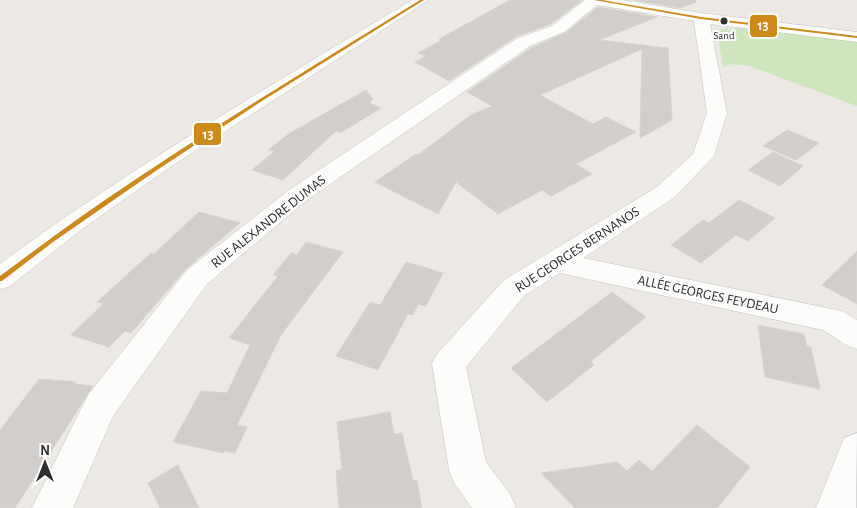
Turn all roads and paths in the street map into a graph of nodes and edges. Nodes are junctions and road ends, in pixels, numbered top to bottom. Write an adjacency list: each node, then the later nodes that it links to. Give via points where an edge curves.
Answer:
1 (422, 0): 6 (street, via 162,162 73,223)
2 (595, 0): 3 (street); 9 (street, RUE ALEXANDRE DUMAS, via 558,29 524,42 298,195 197,277 100,406)
3 (701, 18): 4 (street); 5 (street, RUE GEORGES BERNANOS, via 717,113 703,156 666,192)
4 (857, 37)
5 (556, 262): 7 (street, ALLÉE GEORGES FEYDEAU, via 831,320); 10 (street, RUE GEORGES BERNANOS, via 514,288 449,364 468,470)
6 (0, 279)
7 (857, 336)
8 (857, 450): 11 (street)
9 (52, 508)
10 (496, 508)
11 (836, 508)

